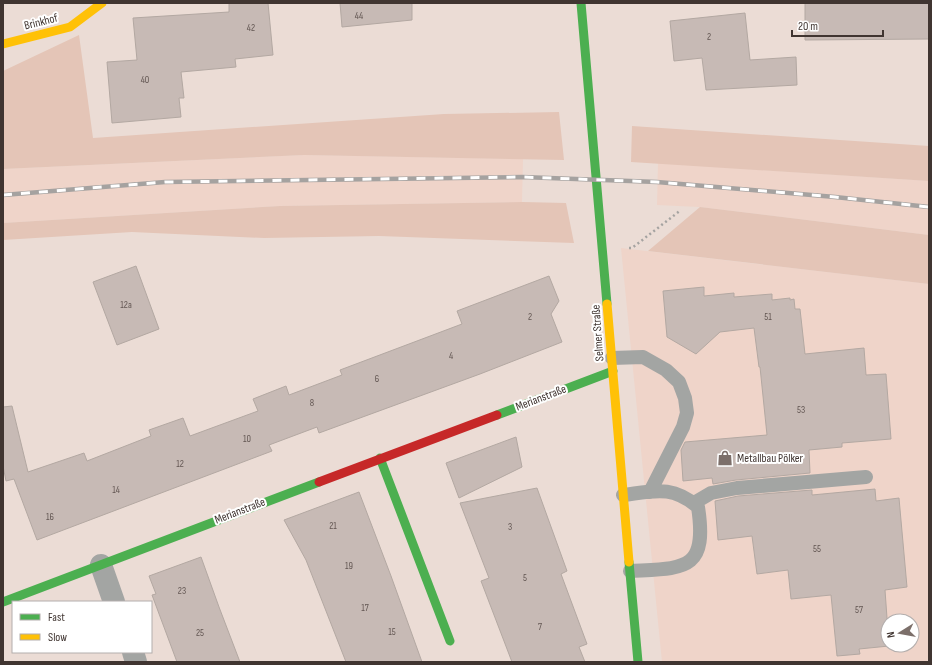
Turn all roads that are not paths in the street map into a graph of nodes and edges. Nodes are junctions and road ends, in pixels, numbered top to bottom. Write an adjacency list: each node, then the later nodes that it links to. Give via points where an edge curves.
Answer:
1 (102, 3): 3 (street, Brinkhof, via 70,27)
2 (581, 3): 4 (street, Selmer Straße)
3 (3, 44)
4 (612, 365): 5 (street, Merianstraße); 7 (lane, via 643,357 666,370 679,382 685,398 688,413 683,427); 8 (street, Selmer Straße)
5 (380, 458): 10 (street, Merianstraße); 14 (street)
6 (866, 477): 9 (lane, via 737,488 711,493)
7 (650, 492): 8 (lane); 9 (lane, via 664,490 685,496)
8 (623, 494): 11 (street, Selmer Straße)
9 (694, 503): 11 (lane, via 698,507 701,527 699,549 689,563 673,569)
10 (101, 565): 12 (street); 13 (street, Merianstraße)
11 (630, 572): 15 (street, Selmer Straße)
12 (114, 601)
13 (3, 602)
14 (450, 642)
15 (638, 662)

